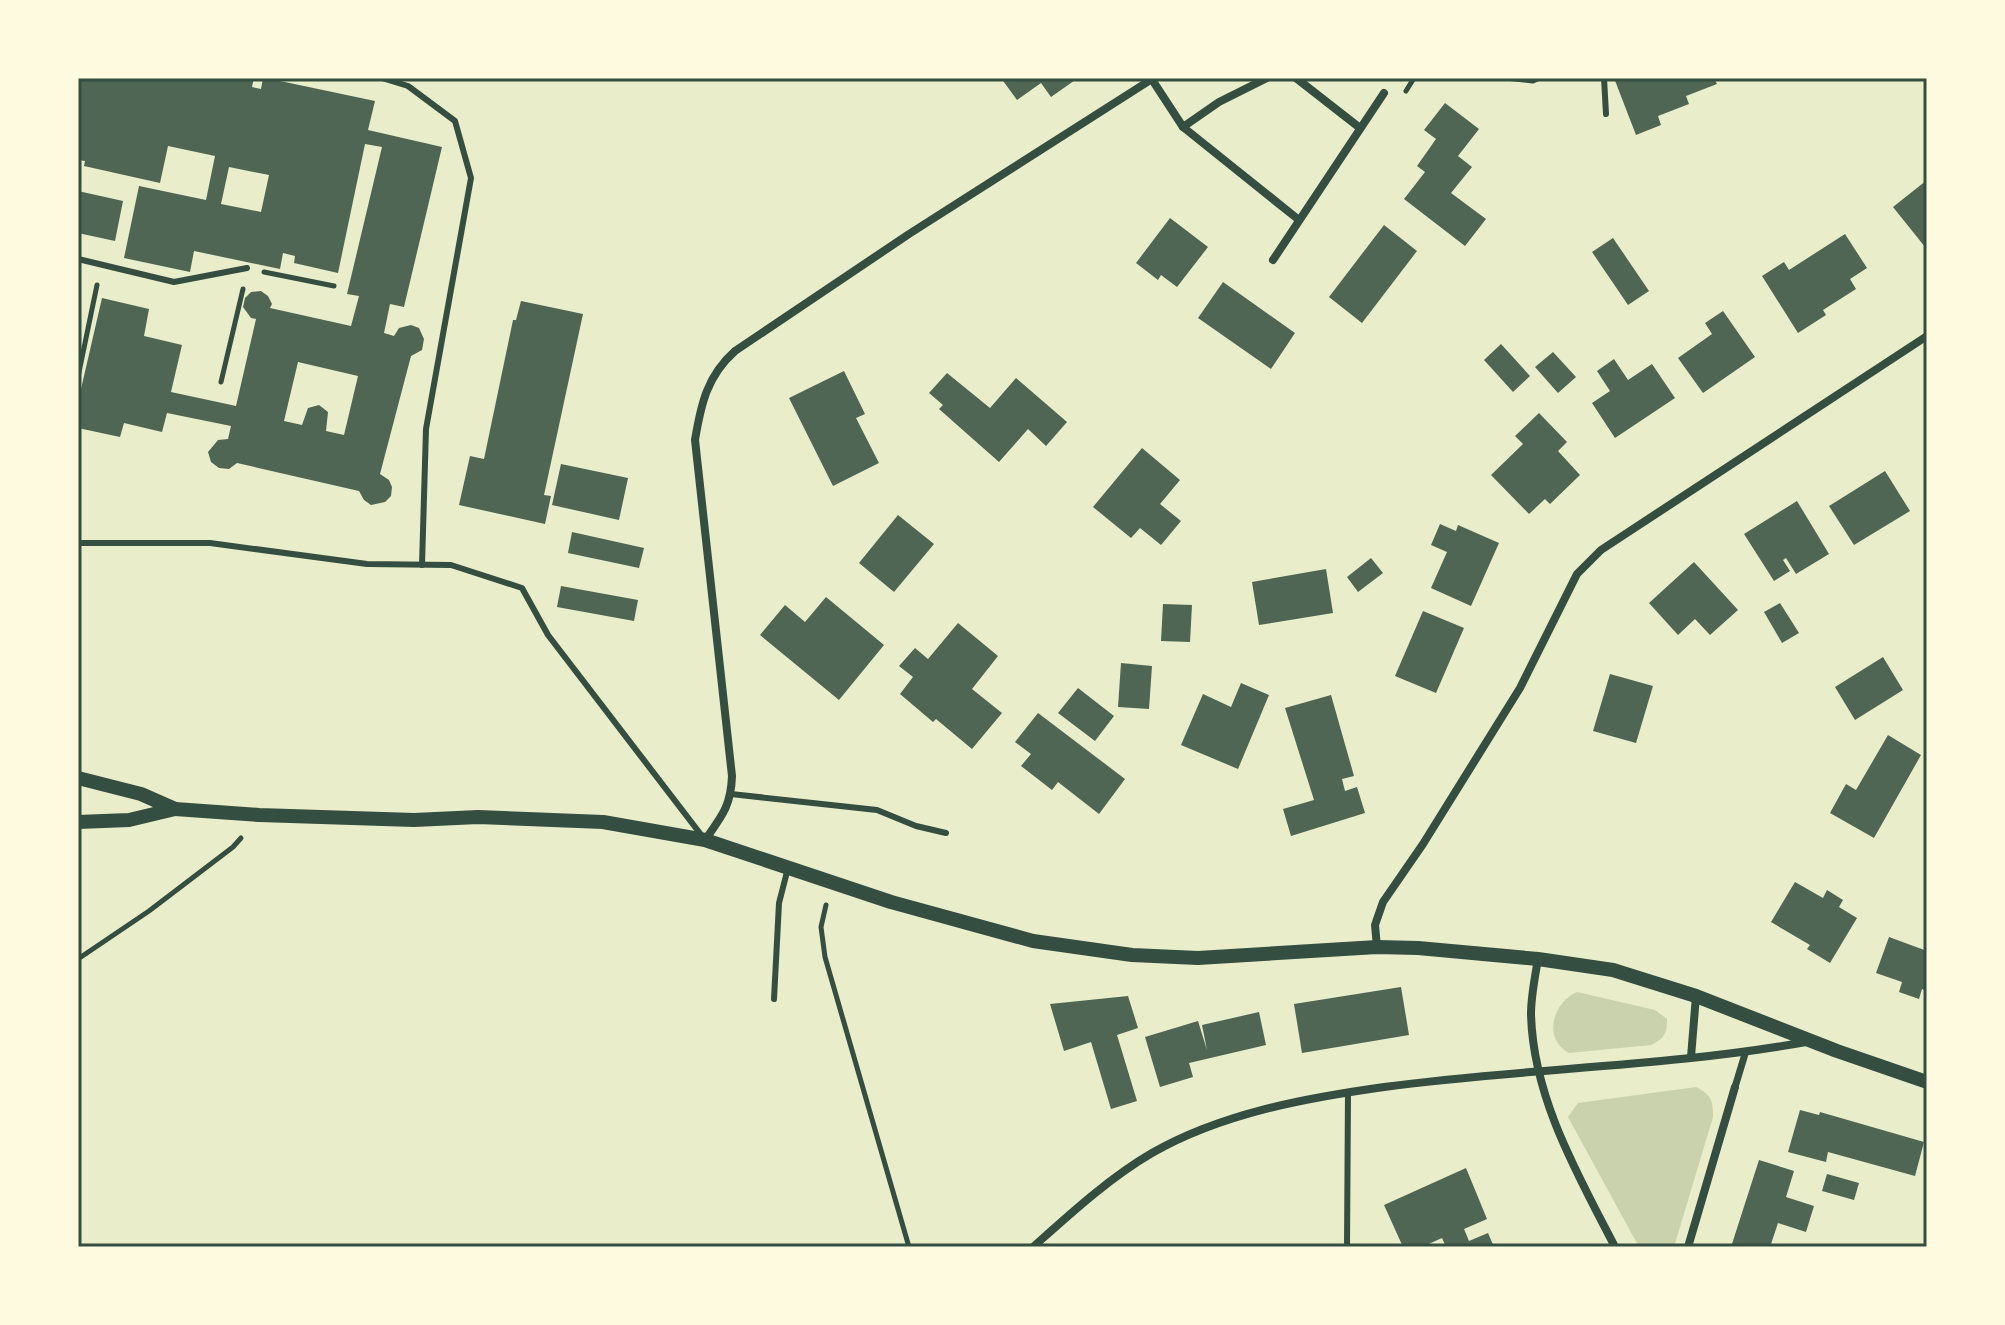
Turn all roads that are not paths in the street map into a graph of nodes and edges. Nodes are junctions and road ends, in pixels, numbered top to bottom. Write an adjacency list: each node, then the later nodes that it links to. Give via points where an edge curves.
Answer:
1 (382, 78): 16 (lane, via 408,86 455,121 471,178 426,429)
2 (1151, 78): 8 (street); 18 (street, via 735,351 715,372 700,408 695,440)
3 (1267, 78): 8 (street)
4 (1296, 78): 9 (street)
5 (1604, 78): 7 (lane)
6 (1384, 93): 9 (street)
7 (1606, 114)
8 (1183, 127): 10 (street)
9 (1360, 128): 10 (street)
10 (1299, 220): 12 (street)
11 (78, 259): 13 (lane, via 174,282)
12 (1273, 260)
13 (247, 268)
14 (1927, 336): 24 (street, via 1601,550 1577,574 1520,688 1383,902 1375,925)
15 (78, 543): 16 (lane, via 210,543 367,564)
16 (422, 565): 22 (lane, via 451,565 522,588 548,635)
17 (78, 778): 19 (street)
18 (731, 794): 21 (lane, via 877,810); 22 (street)
19 (175, 809): 20 (street, via 129,820); 22 (street, via 603,822)
20 (78, 822)
21 (946, 833)
22 (705, 840): 23 (street)
23 (789, 868): 24 (street, via 1033,941 1104,951 1198,958); 27 (lane, via 779,903)
24 (1377, 947): 25 (street)
25 (1538, 959): 26 (street, via 1613,970); 31 (street, via 1531,1011)
26 (1696, 996): 28 (street); 30 (street)
27 (774, 999)
28 (1811, 1041): 29 (street); 32 (street)
29 (1745, 1054): 30 (street); 33 (street)
30 (1691, 1057): 31 (street)
31 (1540, 1070): 34 (street); 37 (street, via 1558,1128)
32 (1927, 1082)
33 (1735, 1087): 38 (street)
34 (1348, 1092): 35 (street, via 1190,1134 1121,1175); 36 (lane)
35 (1033, 1247)
36 (1347, 1247)
37 (1615, 1247)
38 (1688, 1247)

